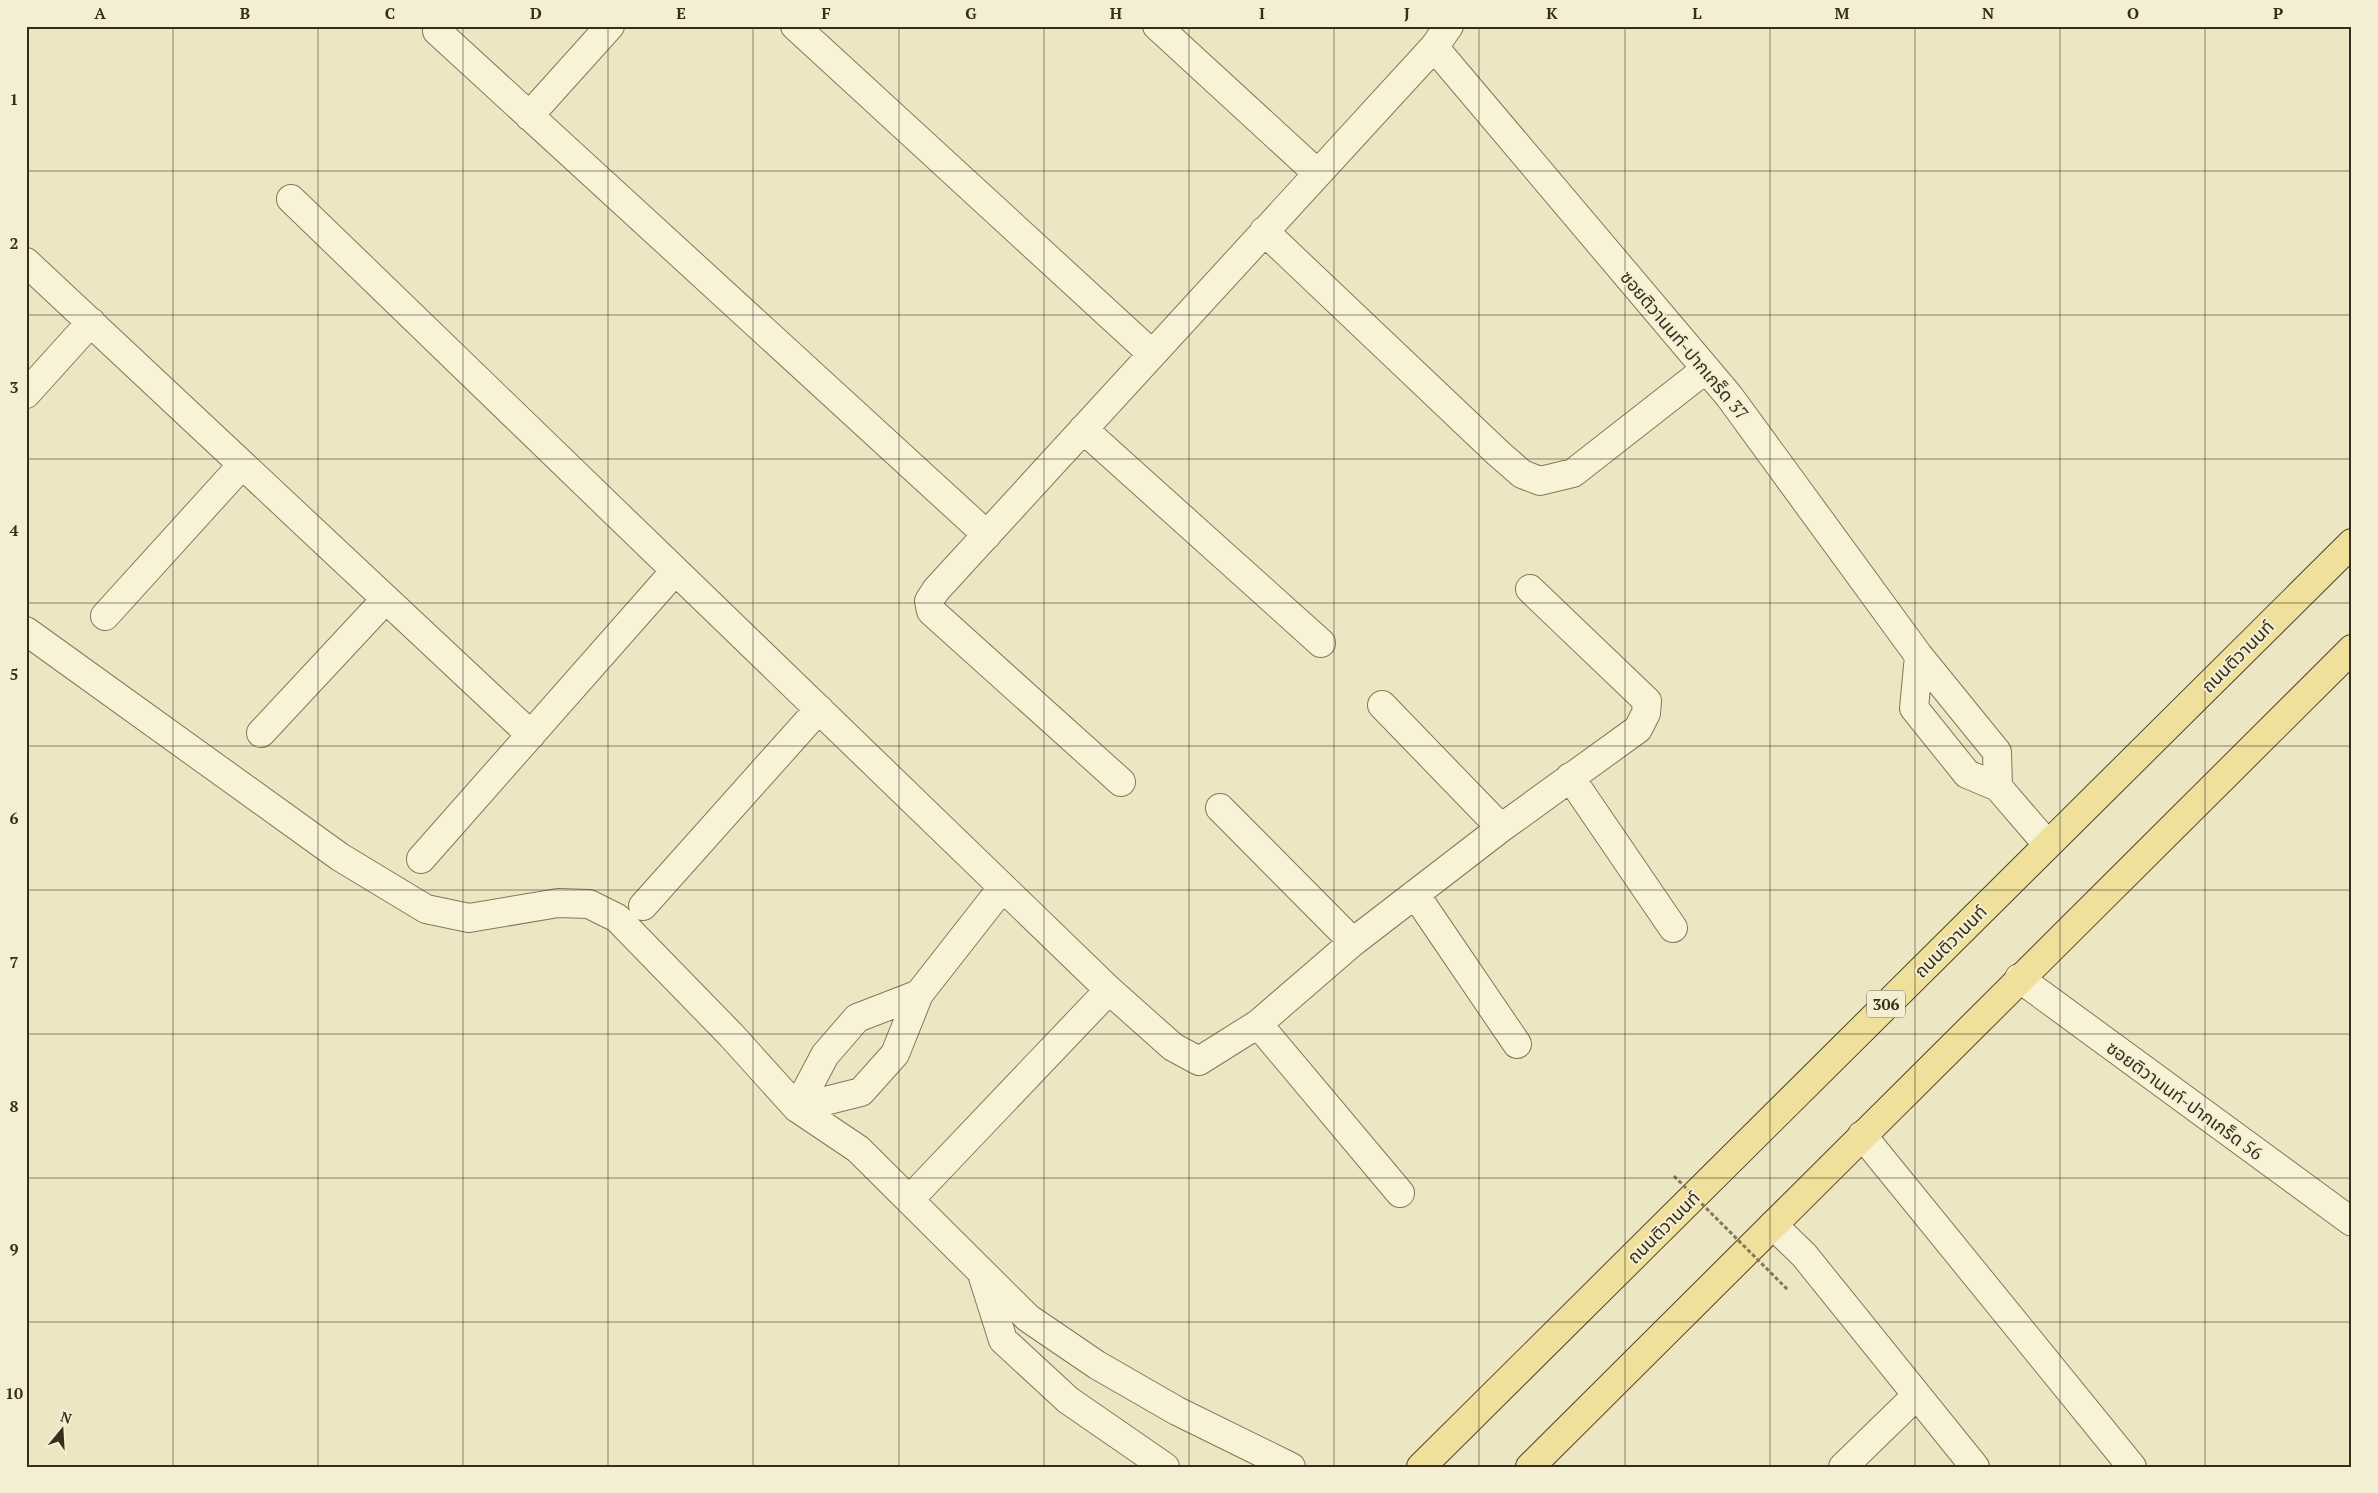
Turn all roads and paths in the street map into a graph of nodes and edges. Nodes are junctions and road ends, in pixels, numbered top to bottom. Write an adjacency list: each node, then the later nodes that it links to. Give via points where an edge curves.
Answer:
1 (610, 26): 6 (street)
2 (795, 26): 12 (street)
3 (1157, 26): 7 (street)
4 (437, 31): 6 (street)
5 (1441, 37): 7 (street); 13 (street, ซอยติวานนท์-ปากเกร็ด 37)
6 (529, 116): 17 (street)
7 (1317, 173): 9 (street)
8 (291, 199): 19 (street)
9 (1264, 231): 12 (street); 13 (street, via 1498,453 1522,474 1540,481 1572,473)
10 (26, 262): 11 (street)
11 (91, 322): 14 (street); 16 (street)
12 (1152, 354): 15 (street)
13 (1706, 369): 26 (street, ซอยติวานนท์-ปากเกร็ด 37)
14 (26, 394)
15 (1083, 428): 17 (street); 24 (street)
16 (242, 465): 21 (street); 22 (street)
17 (987, 535): 32 (street, via 936,590 929,601 931,611)
18 (2352, 543): 36 (main road, ถนนติวานนท์ / 306)
19 (675, 571): 28 (street); 30 (street)
20 (1530, 588): 31 (street, via 1647,701 1646,713 1638,729)
21 (386, 599): 29 (street); 30 (street)
22 (105, 616)
23 (26, 631): 48 (street, via 340,858 426,909 470,918 558,903 590,904 616,918 731,1035)
24 (1321, 643)
25 (2352, 649): 43 (main road)
26 (1919, 656): 33 (street, ซอยติวานนท์-ปากเกร็ด 37, via 1996,752); 33 (street, via 1914,708 1967,774)
27 (1382, 705): 35 (street)
28 (819, 709): 38 (street); 40 (street)
29 (261, 733)
30 (530, 735): 37 (street)
31 (1570, 777): 35 (street); 41 (street)
32 (1121, 782)
33 (1998, 787): 36 (street)
34 (1220, 808): 42 (street)
35 (1501, 828): 39 (street)
36 (2047, 844): 60 (main road, ถนนติวานนท์ / 306)
37 (421, 859)
38 (1002, 888): 44 (street); 45 (street)
39 (1415, 894): 42 (street); 47 (street)
40 (643, 906)
41 (1673, 928)
42 (1353, 942): 46 (street)
43 (2019, 978): 49 (main road); 53 (street, ซอยติวานนท์-ปากเกร็ด 56)
44 (1109, 990): 46 (street, via 1173,1047 1199,1061); 52 (street)
45 (919, 994): 48 (street, via 857,1018 825,1055); 48 (street, via 895,1054 861,1092)
46 (1258, 1024): 51 (street)
47 (1517, 1044)
48 (797, 1108): 52 (street, via 858,1149)
49 (1862, 1135): 54 (main road); 64 (street)
50 (1674, 1176): 56 (path, bridge)
51 (1400, 1193)
52 (910, 1199): 55 (street)
53 (2352, 1222)
54 (1773, 1225): 57 (street, via 1804,1254); 61 (main road)
55 (981, 1270): 58 (street, via 1003,1340 1068,1400); 59 (street, via 1028,1318 1097,1365 1177,1411)
56 (1788, 1290)
57 (1916, 1396): 62 (street); 63 (street)
58 (1165, 1467)
59 (1292, 1467)
60 (1422, 1467)
61 (1530, 1467)
62 (1843, 1467)
63 (1975, 1467)
64 (2132, 1467)

